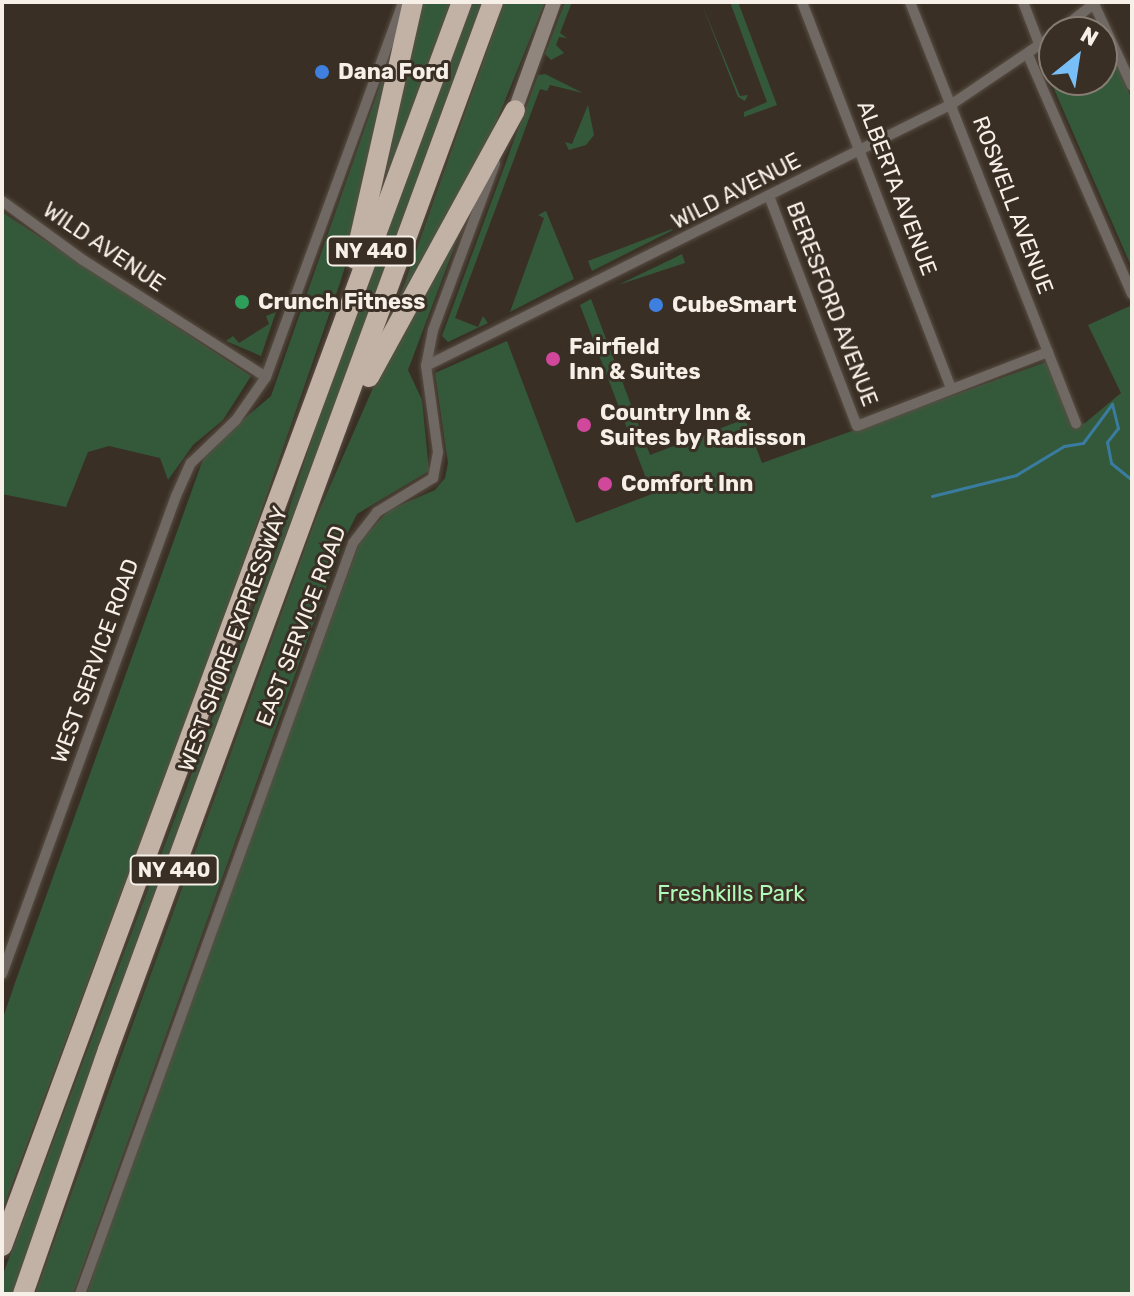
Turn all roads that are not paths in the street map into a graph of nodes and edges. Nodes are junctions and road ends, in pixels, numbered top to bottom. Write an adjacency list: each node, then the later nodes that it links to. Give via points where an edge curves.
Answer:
1 (403, 2): 25 (street, WEST SERVICE ROAD)
2 (413, 2): 29 (highway, via 374,193)
3 (462, 2): 29 (highway, WEST SHORE EXPRESSWAY / NY 440)
4 (493, 2): 28 (highway, WEST SHORE EXPRESSWAY / NY 440)
5 (554, 2): 18 (main road, EAST SERVICE ROAD)
6 (802, 2): 19 (street, ALBERTA AVENUE)
7 (910, 2): 17 (street, ROSWELL AVENUE)
8 (1023, 2): 11 (street)
9 (1095, 3): 10 (street, WILD AVENUE); 15 (street)
10 (1078, 16)
11 (1038, 41)
12 (1038, 48): 14 (street, WILD AVENUE)
13 (1132, 51): 15 (street)
14 (1028, 55): 17 (street, WILD AVENUE); 22 (street)
15 (1119, 58): 16 (street)
16 (1132, 86)
17 (952, 104): 19 (street, WILD AVENUE); 23 (street, ROSWELL AVENUE)
18 (515, 110): 24 (street, EAST SERVICE ROAD, via 433,330); 28 (highway)
19 (862, 150): 20 (street, WILD AVENUE); 26 (street, ALBERTA AVENUE)
20 (769, 196): 24 (street, WILD AVENUE); 26 (street, BERESFORD AVENUE, via 857,426)
21 (2, 201): 25 (street, WILD AVENUE)
22 (1132, 294)
23 (1048, 352): 26 (street); 27 (street, ROSWELL AVENUE)
24 (426, 366): 33 (street, EAST SERVICE ROAD, via 438,452 433,478 377,512 353,543 102,1221)
25 (264, 381): 30 (street, WEST SERVICE ROAD, via 236,420 205,445 181,485)
26 (951, 389)
27 (1076, 423)
28 (329, 447): 32 (highway, WEST SHORE EXPRESSWAY / NY 440)
29 (280, 501): 31 (highway, WEST SHORE EXPRESSWAY / NY 440)
30 (2, 974)
31 (2, 1246)
32 (23, 1294)
33 (80, 1294)

